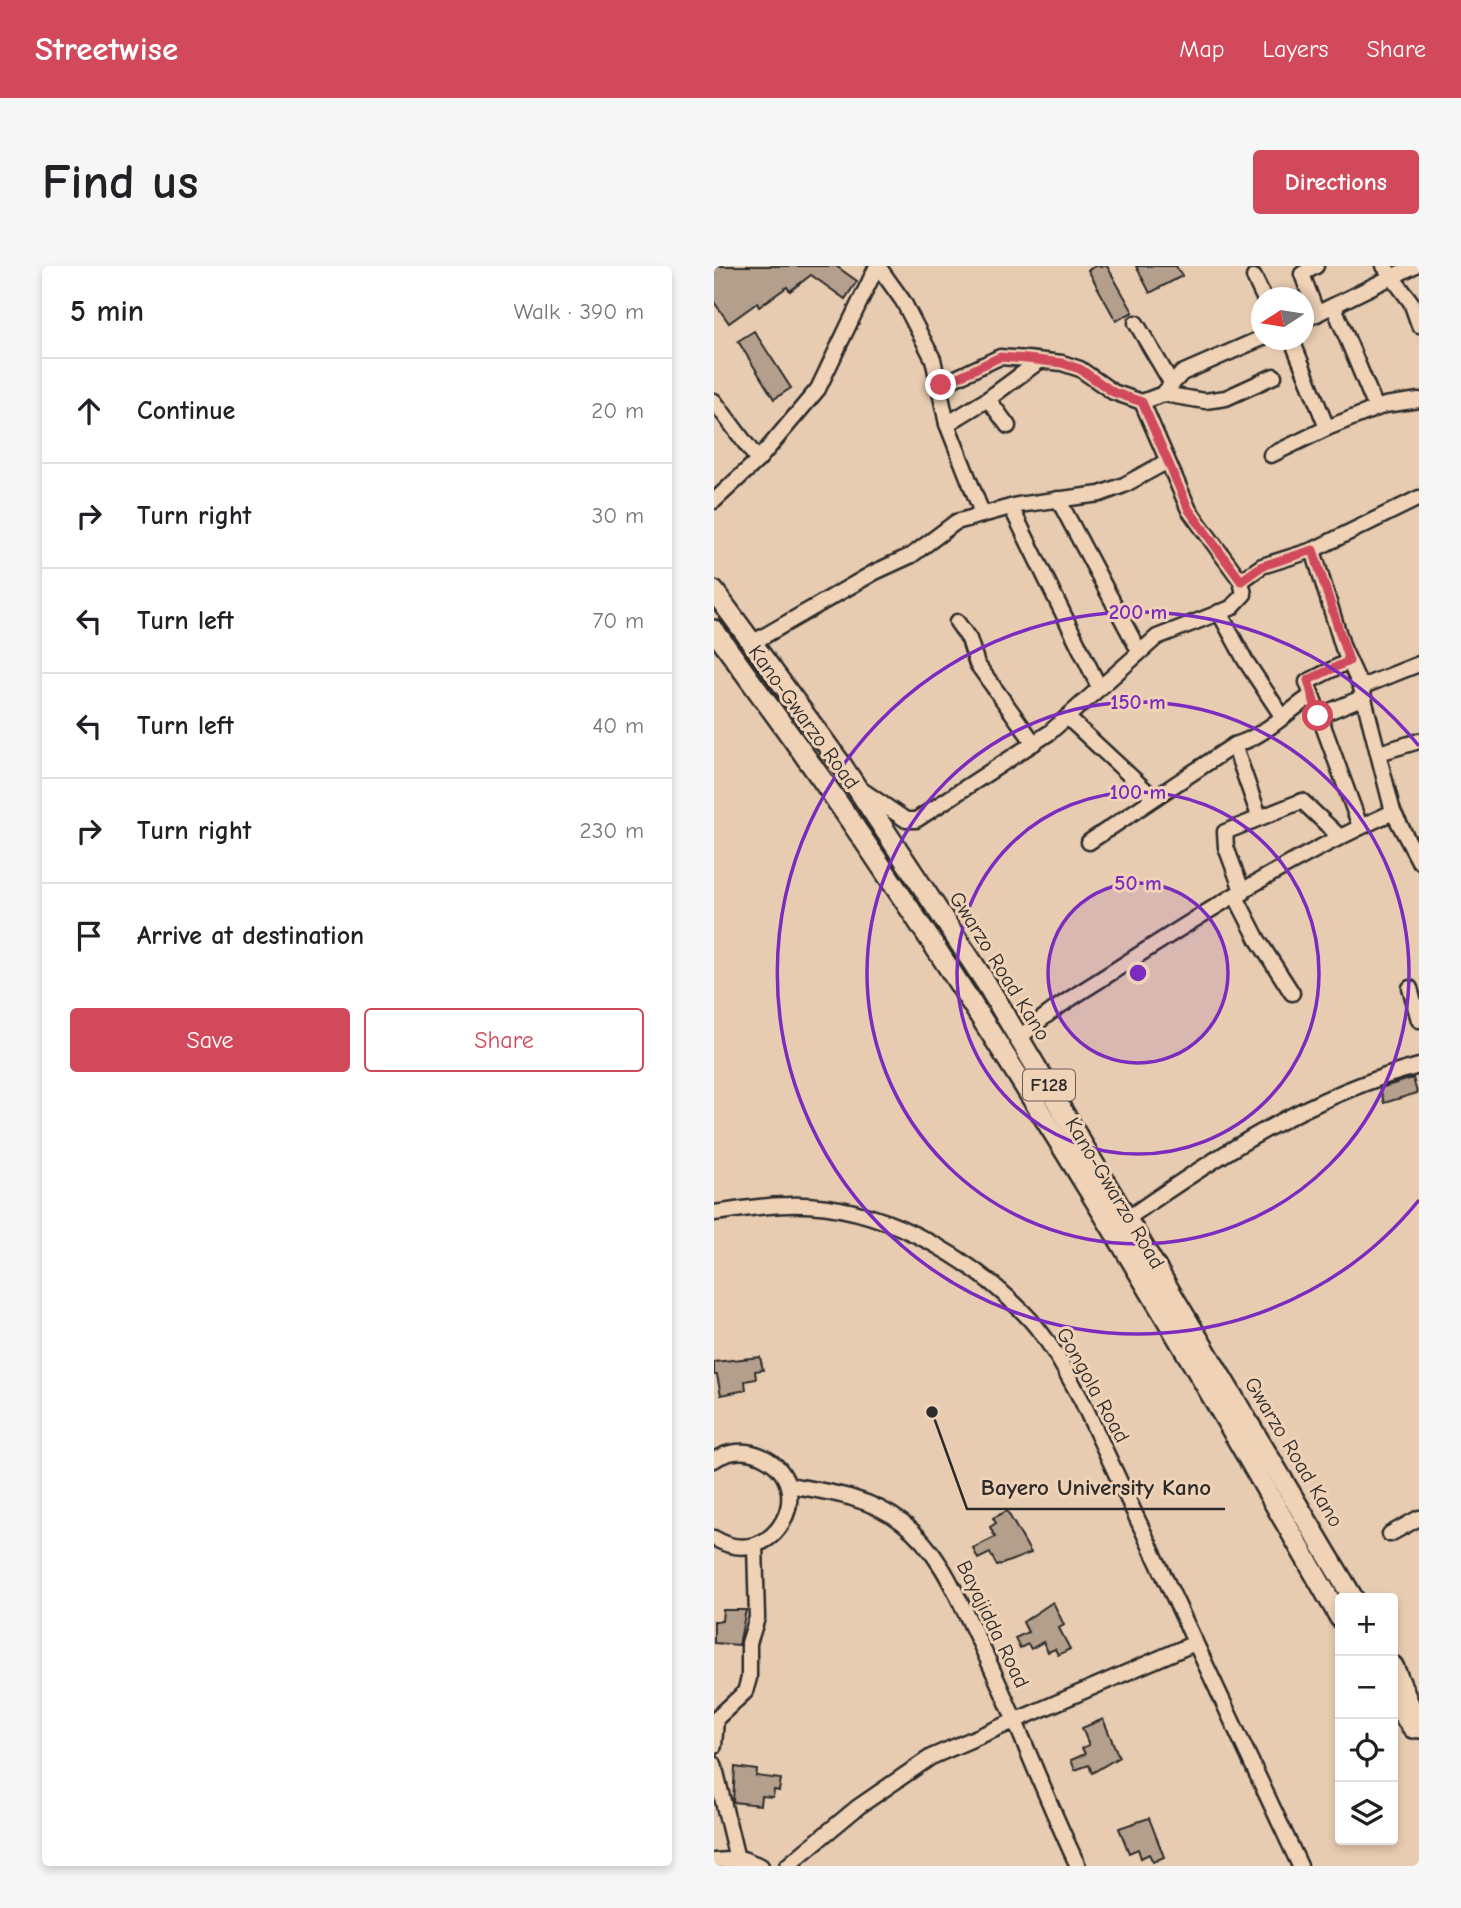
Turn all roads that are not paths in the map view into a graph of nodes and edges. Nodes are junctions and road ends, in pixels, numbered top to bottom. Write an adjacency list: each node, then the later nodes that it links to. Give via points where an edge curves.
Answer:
1 (877, 266): 17 (street, via 903,301); 28 (street, via 818,389)
2 (1316, 266): 8 (street, via 1302,274)
3 (1384, 266): 6 (street)
4 (1414, 266): 6 (street)
5 (1254, 277): 7 (street)
6 (1395, 278): 9 (street); 11 (street)
7 (1259, 287)
8 (1304, 287)
9 (1334, 307): 10 (street); 23 (street)
10 (1314, 315)
11 (1418, 319)
12 (1136, 323): 18 (street)
13 (1251, 343): 18 (street, via 1182,373)
14 (1296, 350): 26 (street)
15 (1038, 362): 17 (street, via 1000,357); 19 (street); 22 (street, via 1080,369 1113,392)
16 (1274, 376): 18 (street, via 1226,398 1205,401)
17 (941, 385): 24 (street)
18 (1168, 389): 22 (street)
19 (988, 399): 24 (street); 25 (street)
20 (1419, 400): 23 (street)
21 (714, 401): 28 (street)
22 (1142, 402): 29 (street)
23 (1376, 408): 26 (street)
24 (947, 424): 34 (street)
25 (1008, 426)
26 (1327, 428): 27 (street)
27 (1270, 455)
28 (758, 460): 32 (street)
29 (1166, 462): 31 (street, via 1100,494); 36 (street, via 1189,510)
30 (1419, 498): 35 (street)
31 (1058, 499): 33 (street); 42 (street)
32 (714, 501)
33 (1011, 506): 34 (street); 45 (street)
34 (982, 513): 41 (street, via 956,522 912,555)
35 (1313, 550): 36 (street, via 1262,566); 43 (street)
36 (1241, 581): 38 (street, via 1244,594 1240,600)
37 (714, 591): 41 (main road, Gwarzo Road Kano / F128)
38 (1219, 612): 42 (street, via 1157,637); 48 (street)
39 (957, 622): 52 (street, via 969,639 977,664)
40 (714, 630): 78 (main road, Kano-Gwarzo Road / F128, via 834,797 1026,1091)
41 (752, 643): 55 (main road, Gwarzo Road Kano / F128)
42 (1139, 651): 45 (street)
43 (1349, 661): 46 (street); 47 (street, via 1308,680)
44 (1419, 664): 46 (street)
45 (1099, 687): 50 (street)
46 (1362, 692): 49 (street); 54 (street)
47 (1311, 696): 48 (street); 49 (street)
48 (1282, 716): 53 (street)
49 (1318, 716): 59 (street)
50 (1067, 717): 52 (street); 56 (street)
51 (1419, 741): 54 (street)
52 (1034, 743): 55 (street, via 916,820 906,820)
53 (1234, 745): 56 (street); 58 (street)
54 (1379, 753): 57 (street)
55 (855, 785): 67 (main road, Gwarzo Road Kano / F128)
56 (1154, 798): 61 (street)
57 (1393, 812): 59 (street); 62 (street)
58 (1259, 816): 60 (street, via 1302,801); 63 (street, via 1225,832)
59 (1360, 826): 60 (street)
60 (1340, 837): 63 (street)
61 (1089, 842)
62 (1419, 861)
63 (1239, 895): 65 (street, via 1258,940); 67 (street, via 1039,1019)
64 (1410, 988): 66 (street)
65 (1292, 993)
66 (1419, 1020)
67 (1019, 1039): 70 (main road, Gwarzo Road Kano / F128)
68 (1419, 1066): 70 (street, via 1343,1090 1295,1113)
69 (714, 1213): 79 (street, Gongola Road, via 790,1205 866,1216 942,1248 995,1287 1024,1314 1062,1364)
70 (1128, 1218): 77 (main road, Gwarzo Road Kano / F128)
71 (714, 1460): 72 (street, via 738,1451 753,1452 768,1459)
72 (788, 1485): 76 (street, via 787,1515 780,1528); 82 (street, Bayajidda Road, via 840,1493 901,1521 919,1537 947,1576)
73 (1419, 1518): 74 (street)
74 (1390, 1534)
75 (714, 1538): 76 (street, via 740,1547)
76 (755, 1545): 85 (street, via 758,1618 749,1643 749,1678 745,1692 716,1719)
77 (1350, 1593)
78 (1335, 1609)
79 (1195, 1643): 82 (street); 92 (street, Gongola Road)
80 (1398, 1678): 83 (main road)
81 (1398, 1707): 84 (main road)
82 (1016, 1720): 90 (street, via 931,1757 898,1778); 91 (street, Bayajidda Road)
83 (1419, 1728)
84 (1419, 1736)
85 (714, 1746)
86 (714, 1765): 87 (street)
87 (737, 1859): 88 (street); 89 (street)
88 (714, 1861)
89 (761, 1866)
90 (788, 1866)
91 (1078, 1866)
92 (1300, 1866)

